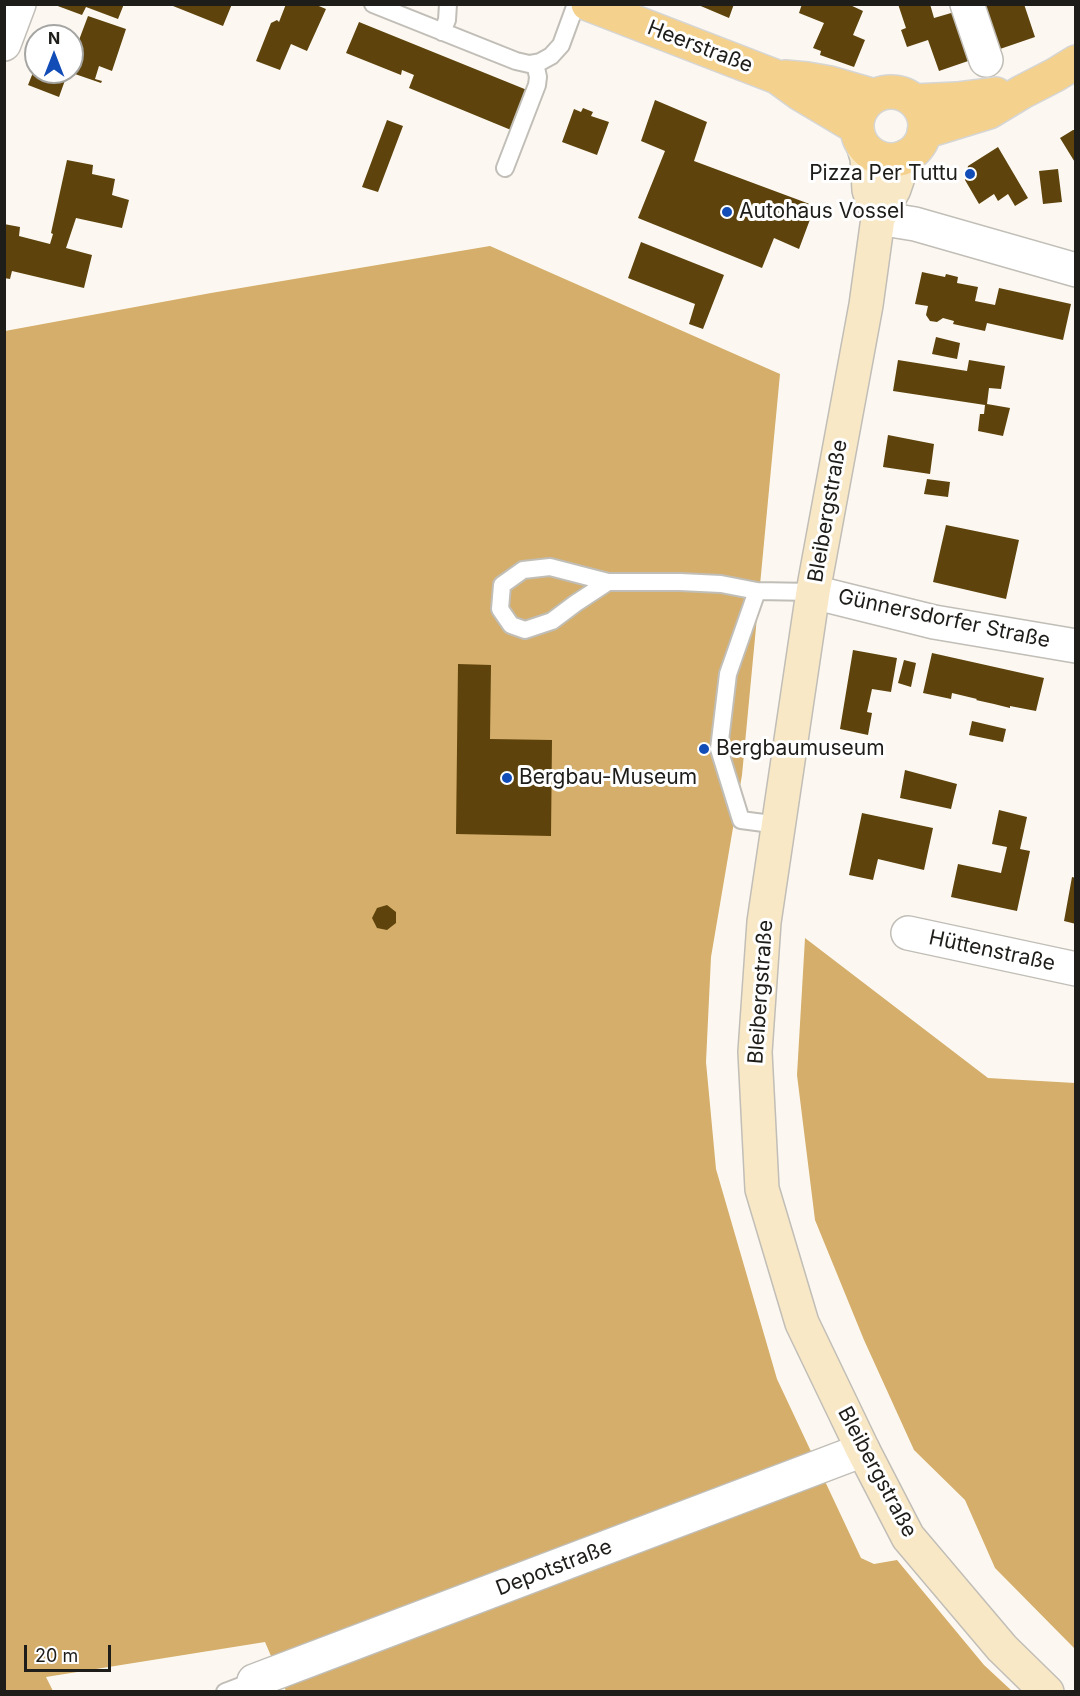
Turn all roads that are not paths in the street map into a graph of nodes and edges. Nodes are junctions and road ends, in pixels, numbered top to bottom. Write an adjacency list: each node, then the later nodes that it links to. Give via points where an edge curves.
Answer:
1 (19, 4): 8 (street)
2 (373, 4): 7 (lane)
3 (448, 4): 7 (lane)
4 (576, 4): 11 (lane, via 561,45 551,56)
5 (588, 4): 12 (main road, Heerstraße)
6 (968, 4): 9 (street)
7 (442, 32): 11 (lane, via 516,61)
8 (4, 44)
9 (986, 60)
10 (1076, 62): 13 (main road)
11 (535, 63): 19 (lane, via 537,85)
12 (777, 77): 14 (main road, Heerstraße, via 807,79); 17 (main road, Heerstraße)
13 (1022, 92): 15 (main road); 16 (main road, via 989,112)
14 (875, 96): 15 (main road, via 893,92); 17 (main road, via 858,116)
15 (914, 101): 16 (main road, via 921,110)
16 (924, 132): 18 (main road, via 921,143)
17 (860, 137): 18 (main road, via 872,155 894,160); 20 (street, Bleibergstraße)
18 (905, 157): 20 (street, Bleibergstraße)
19 (505, 168)
20 (878, 218): 21 (street, via 915,224); 24 (street, Bleibergstraße, via 866,305)
21 (1076, 270)
22 (608, 582): 22 (lane, via 550,567 523,570 502,585 500,609 511,625 525,630 552,621); 23 (lane, via 721,584)
23 (757, 591): 24 (lane); 26 (lane, via 728,674 719,749 741,820)
24 (813, 592): 25 (street, Günnersdorfer Straße, via 934,622); 26 (street, Bleibergstraße)
25 (1076, 646)
26 (779, 825): 29 (street, Bleibergstraße, via 764,922 755,1053 762,1189 802,1323)
27 (908, 933): 28 (street, Hüttenstraße)
28 (1076, 969)
29 (863, 1450): 30 (street, Depotstraße); 31 (street, Bleibergstraße, via 908,1537 1002,1648)
30 (246, 1688)
31 (1047, 1692)

